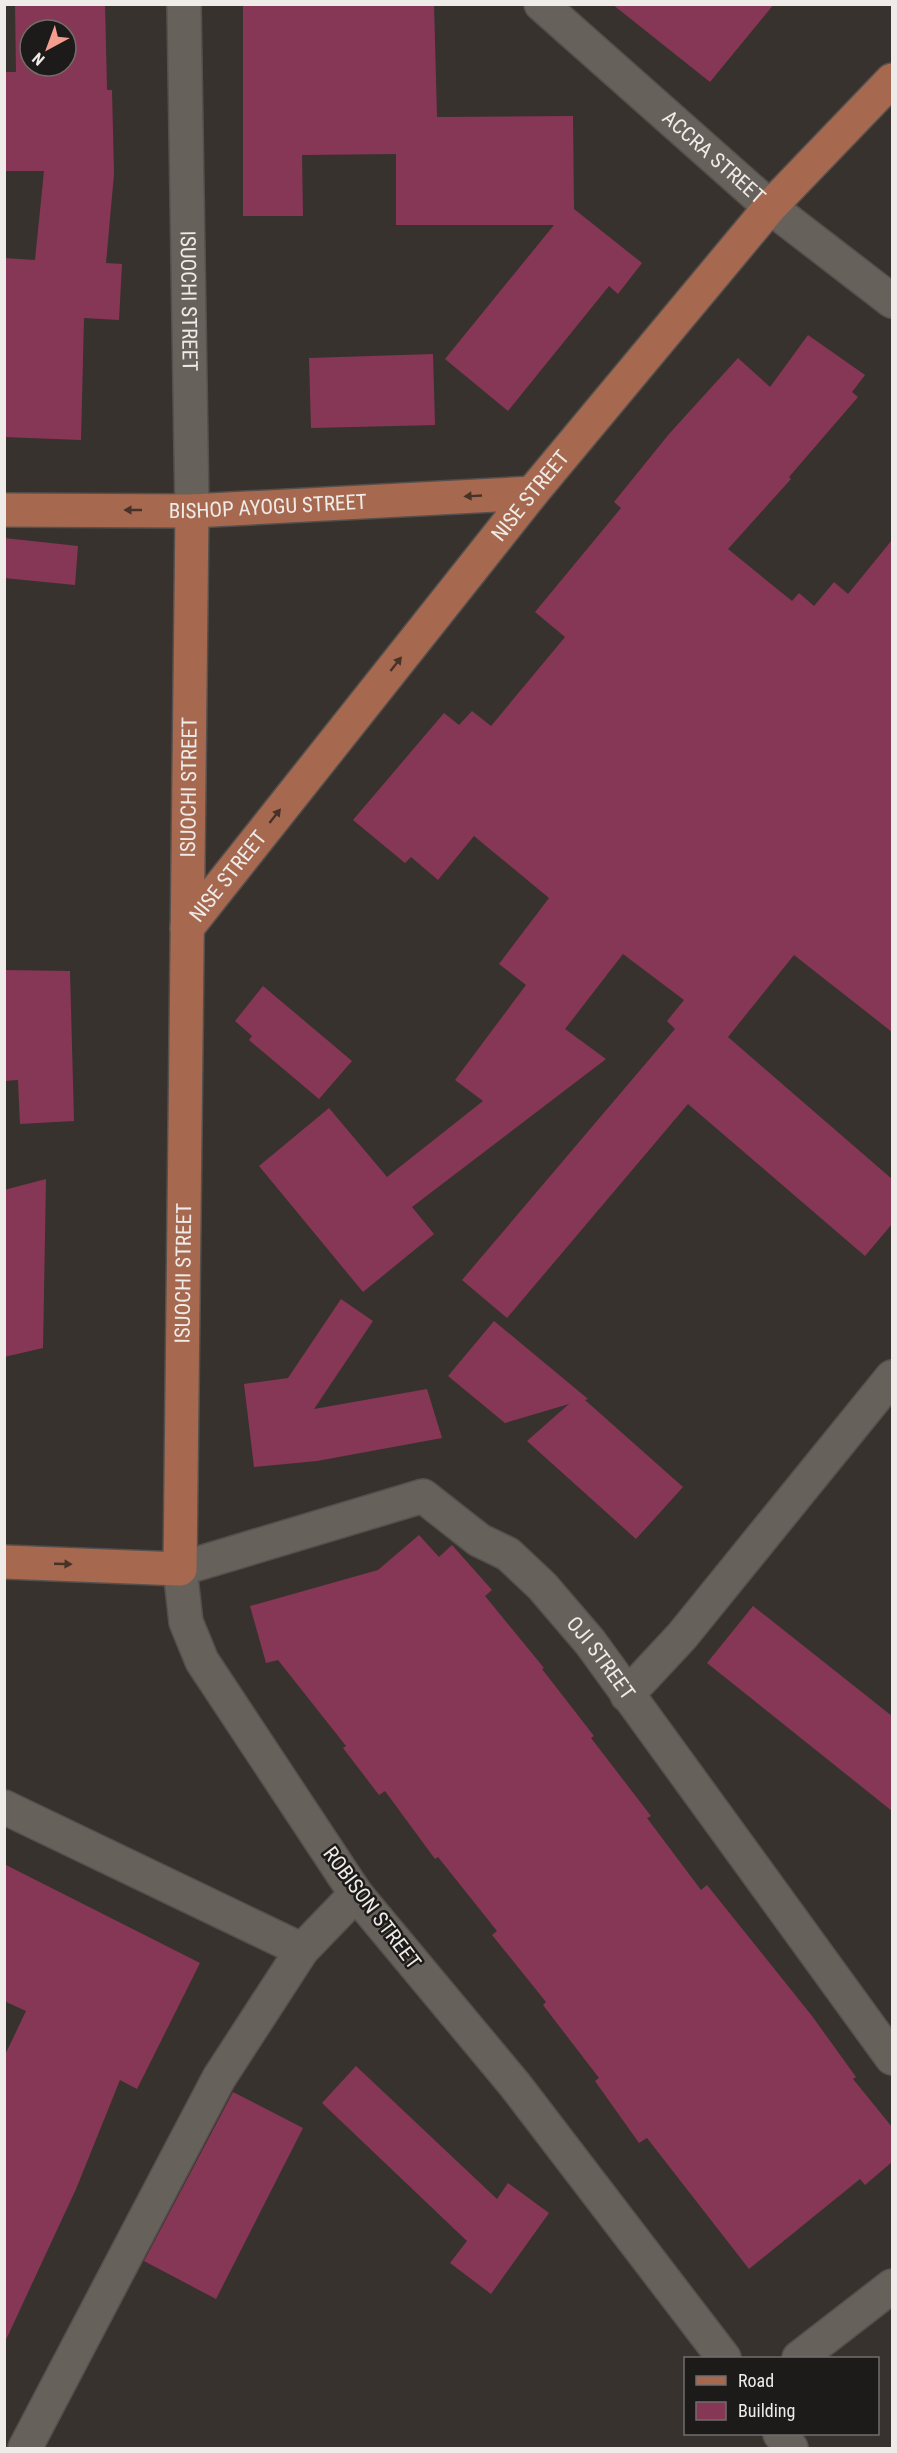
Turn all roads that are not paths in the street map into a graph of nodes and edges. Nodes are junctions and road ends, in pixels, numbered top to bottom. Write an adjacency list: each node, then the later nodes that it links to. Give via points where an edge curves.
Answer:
1 (184, 4): 8 (street, ISUOCHI STREET)
2 (541, 4): 4 (street, ACCRA STREET)
3 (892, 80): 4 (main road, NISE STREET)
4 (770, 207): 5 (street, ACCRA STREET); 6 (main road, NISE STREET)
5 (892, 301)
6 (532, 493): 8 (main road, BISHOP AYOGU STREET, one-way to 8); 9 (main road, NISE STREET, one-way to 6)
7 (4, 510): 8 (main road, BISHOP AYOGU STREET, one-way to 7)
8 (192, 511): 9 (main road, ISUOCHI STREET)
9 (187, 928): 12 (main road, ISUOCHI STREET)
10 (892, 1377): 13 (street, via 682,1636)
11 (4, 1562): 12 (main road, one-way to 12)
12 (180, 1569): 13 (street, OJI STREET, via 423,1496 479,1540 508,1554 542,1586 590,1642); 15 (street, ROBISON STREET, via 186,1622 202,1661)
13 (627, 1695): 17 (street, OJI STREET)
14 (6, 1813): 16 (street)
15 (356, 1894): 16 (street); 19 (street, ROBISON STREET, via 515,2085)
16 (302, 1950): 22 (street, via 219,2079)
17 (892, 2058)
18 (892, 2286): 20 (street)
19 (723, 2357)
20 (801, 2357)
21 (781, 2435): 23 (street)
22 (25, 2448)
23 (791, 2448)

